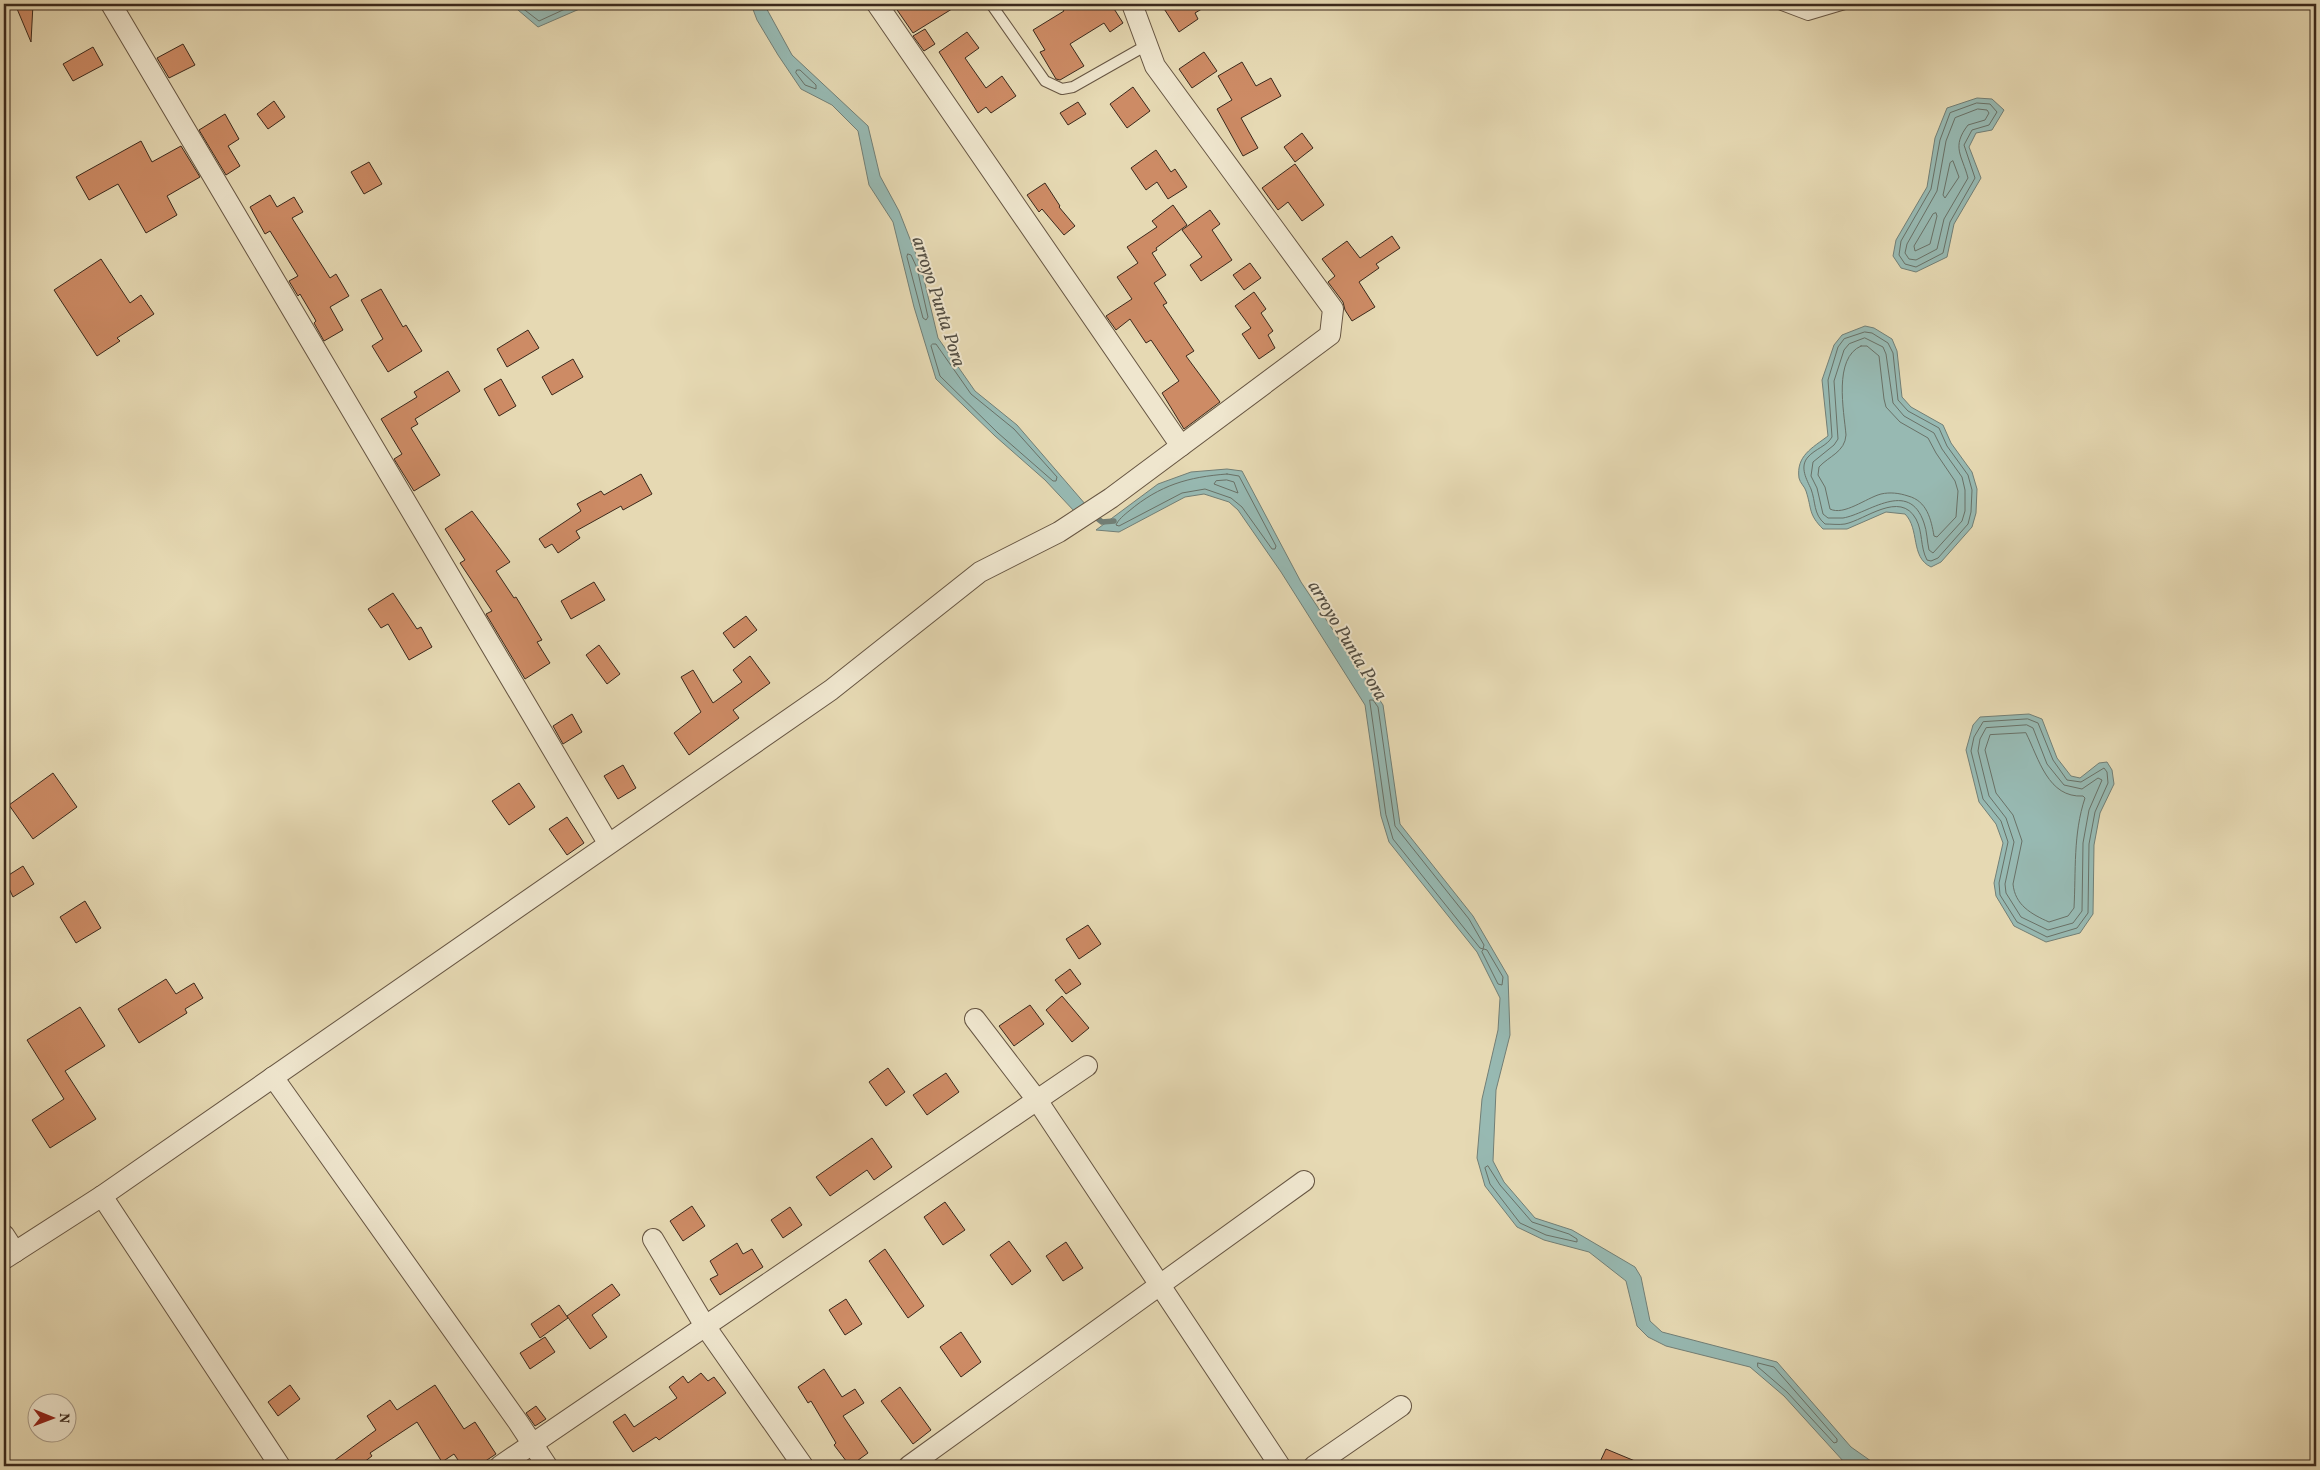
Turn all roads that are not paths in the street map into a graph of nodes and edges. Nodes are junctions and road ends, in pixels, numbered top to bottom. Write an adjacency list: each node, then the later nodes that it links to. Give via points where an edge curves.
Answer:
1 (111, 4): 9 (street)
2 (877, 4): 8 (street)
3 (991, 4): 7 (lane, via 1045,81 1062,89 1073,87)
4 (1132, 4): 7 (street)
5 (1779, 4): 6 (lane, via 1808,15)
6 (1845, 4)
7 (1147, 45): 8 (street, via 1155,66 1333,309 1330,335)
8 (1181, 446): 9 (street, via 1059,532 980,572 831,690)
9 (608, 843): 12 (street)
10 (975, 1019): 13 (street)
11 (1087, 1066): 13 (street)
12 (272, 1077): 15 (street); 22 (street)
13 (1037, 1100): 19 (street); 20 (street)
14 (1304, 1181): 19 (street)
15 (102, 1196): 18 (street); 23 (street)
16 (4, 1235): 18 (street)
17 (653, 1239): 20 (street)
18 (9, 1256)
19 (1160, 1285): 27 (street); 28 (street)
20 (705, 1326): 22 (street); 26 (street)
21 (1401, 1406): 29 (street)
22 (532, 1444): 24 (street); 25 (street)
23 (280, 1466)
24 (500, 1466)
25 (547, 1466)
26 (803, 1466)
27 (909, 1466)
28 (1280, 1466)
29 (1314, 1466)

